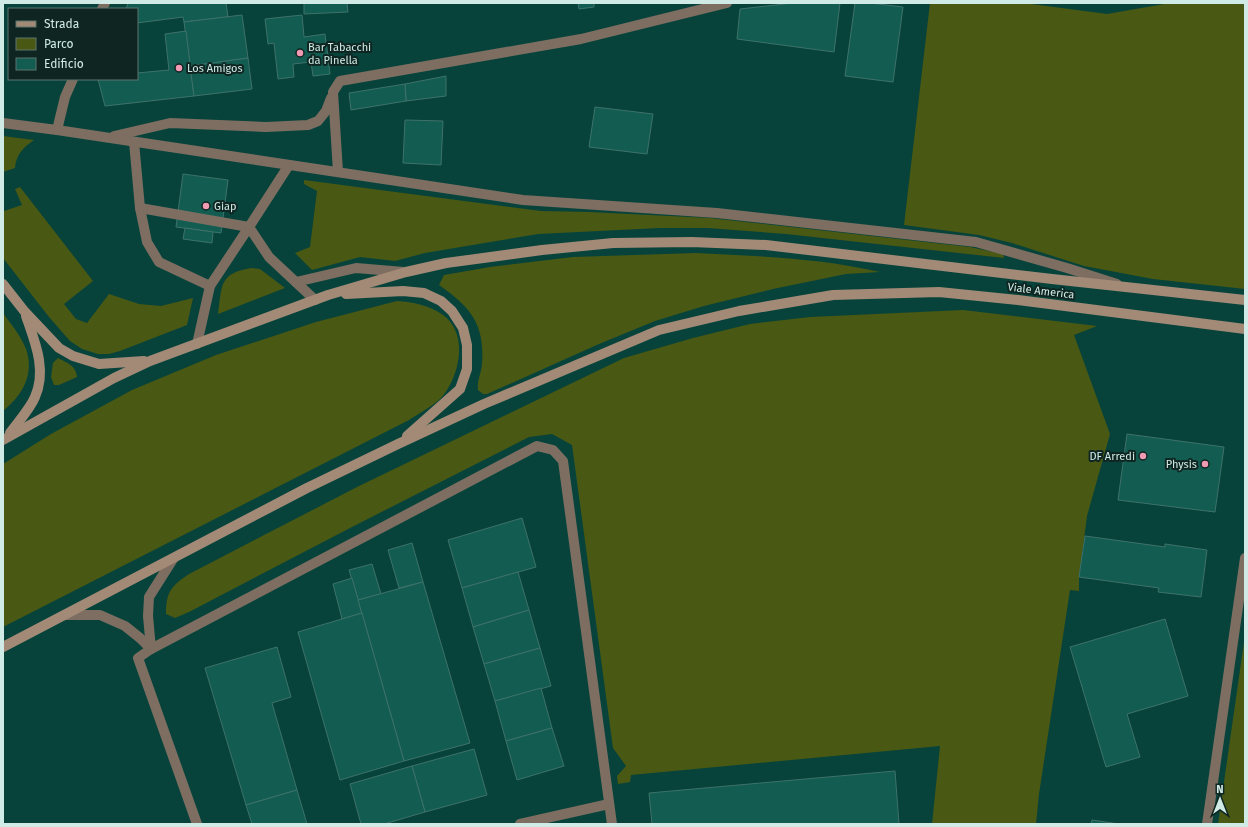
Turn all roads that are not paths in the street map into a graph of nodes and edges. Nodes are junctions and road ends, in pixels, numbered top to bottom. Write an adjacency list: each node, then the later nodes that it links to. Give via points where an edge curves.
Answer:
1 (727, 3): 3 (street, via 581,39 340,81)
2 (73, 80): 5 (street, via 65,97)
3 (333, 92): 6 (street, via 326,111 318,121 308,125 266,127 170,123); 9 (street)
4 (3, 123): 5 (street)
5 (57, 130): 6 (street)
6 (108, 138): 7 (street)
7 (134, 142): 8 (street); 10 (street)
8 (289, 165): 9 (street); 11 (street)
9 (338, 172): 16 (street, via 523,200 717,213 976,242)
10 (140, 208): 11 (street); 15 (street, via 147,242 159,262)
11 (249, 227): 13 (street, via 269,258); 15 (street)
12 (406, 272): 13 (street, via 356,268); 16 (main road, via 446,263 542,250 613,243 692,242 766,245); 17 (main road)
13 (296, 282): 18 (street)
14 (3, 284): 20 (main road)
15 (210, 286): 22 (street)
16 (1128, 287): 19 (main road)
17 (328, 296): 18 (main road); 25 (main road, via 403,291 424,293 441,301 452,311 463,328 467,345 467,369 460,390)
18 (315, 300): 22 (main road)
19 (1245, 300)
20 (25, 312): 23 (main road, via 58,348 73,356 99,364); 24 (main road, via 37,348 41,379 35,398)
21 (1245, 329): 25 (main road, Viale America, via 939,292 833,296 739,311 658,330 484,404)
22 (197, 344): 23 (main road)
23 (150, 361): 24 (main road)
24 (6, 438)
25 (398, 444): 27 (main road, via 307,488)
26 (1245, 558): 35 (street)
27 (173, 559): 28 (main road); 30 (street, via 149,597)
28 (65, 615): 29 (main road); 30 (street, via 100,615 125,626)
29 (3, 647)
30 (151, 649): 31 (street, via 537,446 553,450 564,461); 32 (street, via 138,658)
31 (609, 804): 33 (street); 34 (street)
32 (197, 824)
33 (520, 824)
34 (612, 824)
35 (1207, 824)

